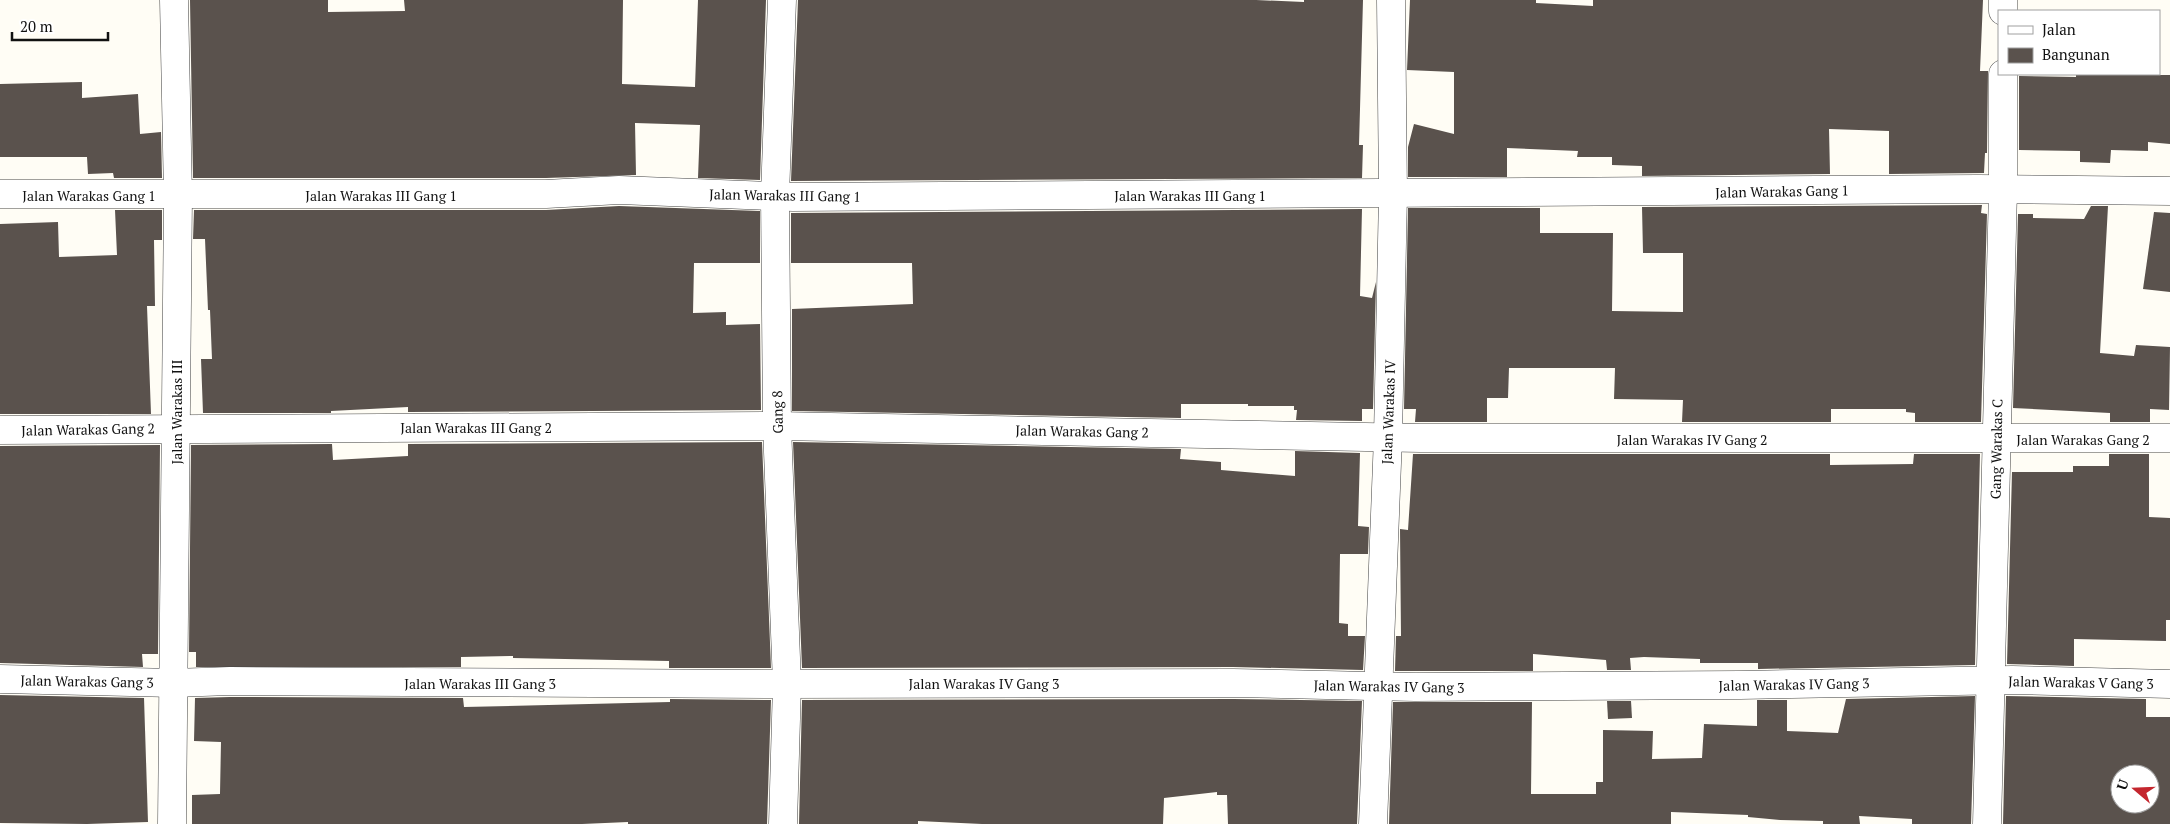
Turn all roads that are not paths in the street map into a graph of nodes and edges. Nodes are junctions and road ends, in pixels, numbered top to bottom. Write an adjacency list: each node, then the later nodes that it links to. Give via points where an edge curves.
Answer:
1 (174, 0): 9 (street, Jalan Warakas III)
2 (782, 0): 10 (street, Gang 8)
3 (1391, 0): 8 (street, Jalan Warakas IV)
4 (2003, 75): 5 (street, Gang Warakas C)
5 (2003, 190): 6 (street, Jalan Warakas Gang 1); 8 (street, Jalan Warakas Gang 1); 16 (street, Gang Warakas C)
6 (2170, 191)
7 (0, 194): 9 (street, Jalan Warakas Gang 1)
8 (1394, 194): 10 (street, Jalan Warakas III Gang 1); 14 (street, Jalan Warakas IV)
9 (178, 196): 10 (street, Jalan Warakas III Gang 1, via 546,194 618,190); 12 (street, Jalan Warakas III)
10 (775, 196): 11 (street, Gang 8)
11 (777, 426): 12 (street, Jalan Warakas III Gang 2); 14 (street, Jalan Warakas Gang 2); 20 (street, Gang 8)
12 (176, 428): 13 (street, Jalan Warakas Gang 2); 19 (street, Jalan Warakas III)
13 (0, 430)
14 (1388, 437): 16 (street, Jalan Warakas IV Gang 2); 22 (street, Jalan Warakas IV)
15 (2170, 438): 16 (street, Jalan Warakas Gang 2)
16 (1996, 439): 18 (street, Gang Warakas C)
17 (0, 679): 19 (street, Jalan Warakas Gang 3)
18 (1992, 680): 21 (street, Jalan Warakas V Gang 3); 22 (street, Jalan Warakas IV Gang 3, via 1740,686); 26 (street, Gang Warakas C)
19 (174, 683): 20 (street, Jalan Warakas III Gang 3); 23 (street, Jalan Warakas III)
20 (787, 684): 22 (street, Jalan Warakas IV Gang 3, via 1233,683); 24 (street, Gang 8)
21 (2170, 684)
22 (1377, 687): 25 (street, Jalan Warakas IV)
23 (172, 824)
24 (783, 824)
25 (1373, 824)
26 (1987, 824)

